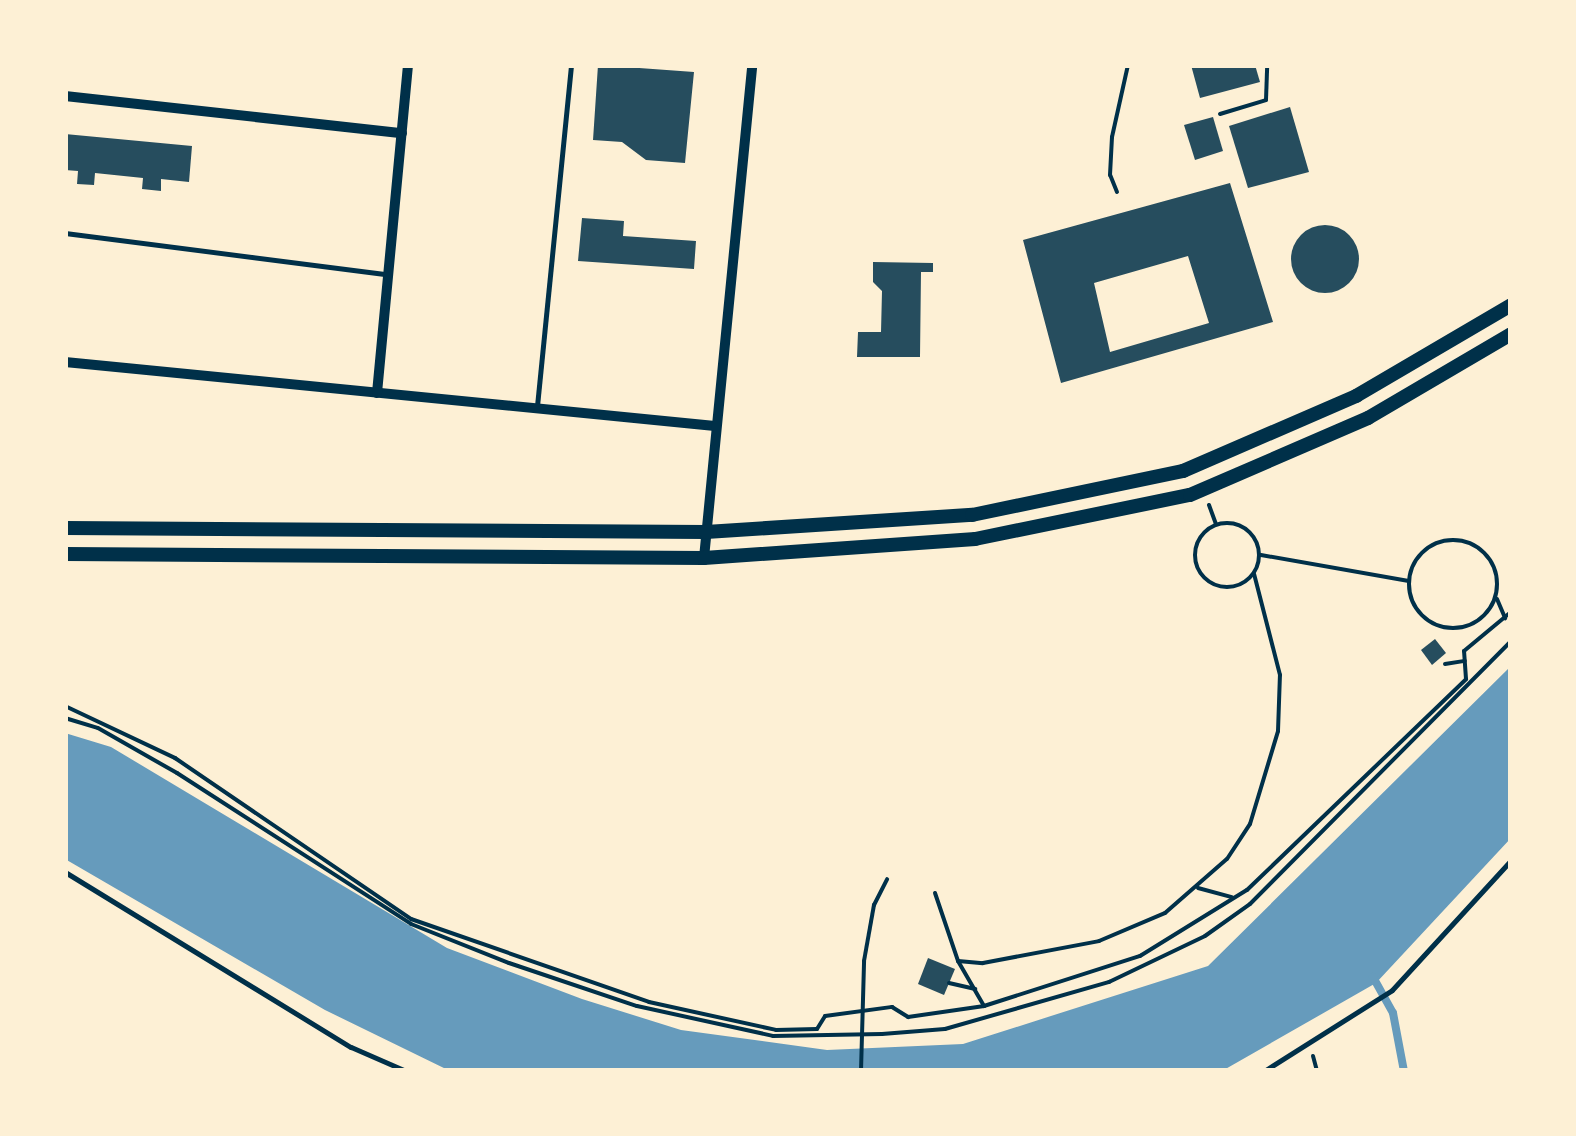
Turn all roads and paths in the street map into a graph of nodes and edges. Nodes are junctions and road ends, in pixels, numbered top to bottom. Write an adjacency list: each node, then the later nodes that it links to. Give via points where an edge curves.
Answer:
1 (408, 65): 8 (street)
2 (570, 65): 16 (lane)
3 (752, 65): 17 (street)
4 (1128, 65): 9 (path, via 1112,138 1110,175)
5 (1268, 65): 7 (path, via 1266,100)
6 (65, 96): 8 (street)
7 (1220, 114)
8 (402, 134): 11 (street)
9 (1117, 192)
10 (65, 233): 11 (lane)
11 (388, 275): 15 (street)
12 (1511, 305): 18 (street, via 1356,396)
13 (1511, 334): 19 (street, via 1368,418)
14 (65, 362): 15 (street)
15 (377, 394): 16 (street)
16 (537, 410): 17 (street)
17 (716, 426): 21 (street)
18 (1183, 470): 19 (lane); 21 (street, via 972,515)
19 (1190, 494): 24 (street, via 975,540)
20 (65, 528): 21 (street)
21 (706, 532): 24 (street)
22 (65, 554): 24 (street)
23 (1260, 555): 25 (path); 25 (path, via 1246,528 1226,522 1207,529 1196,545 1196,566 1217,586 1238,586); 26 (path)
24 (704, 558)
25 (1254, 574): 38 (path, via 1280,675 1278,731 1250,824)
26 (1409, 580): 27 (path, via 1416,608 1438,626 1470,626); 27 (path, via 1422,552 1464,541 1491,560)
27 (1496, 598): 29 (path)
28 (1511, 612): 29 (path)
29 (1505, 618): 31 (path, via 1464,650)
30 (1511, 640): 34 (path, via 1250,904 1205,936 1109,982 945,1029 882,1034 773,1036 637,1006 411,924 177,773 98,728)
31 (1465, 661): 32 (path); 40 (path, via 1466,679)
32 (1445, 664)
33 (65, 706): 44 (path, via 175,758 412,919 649,1002 776,1030 817,1029 825,1016 892,1007 908,1016)
34 (65, 718)
35 (1511, 860): 47 (lane, via 1392,990)
36 (65, 872): 45 (lane, via 351,1047)
37 (887, 879): 46 (path, via 874,905 861,987)
38 (1198, 888): 40 (path); 41 (path, via 1165,914 1098,941 996,961)
39 (935, 894): 41 (path)
40 (1234, 898): 44 (path, via 1140,956)
41 (958, 961): 43 (path)
42 (949, 984): 43 (path)
43 (975, 990): 44 (path)
44 (984, 1006)
45 (406, 1071)
46 (862, 1071)
47 (1264, 1071)

